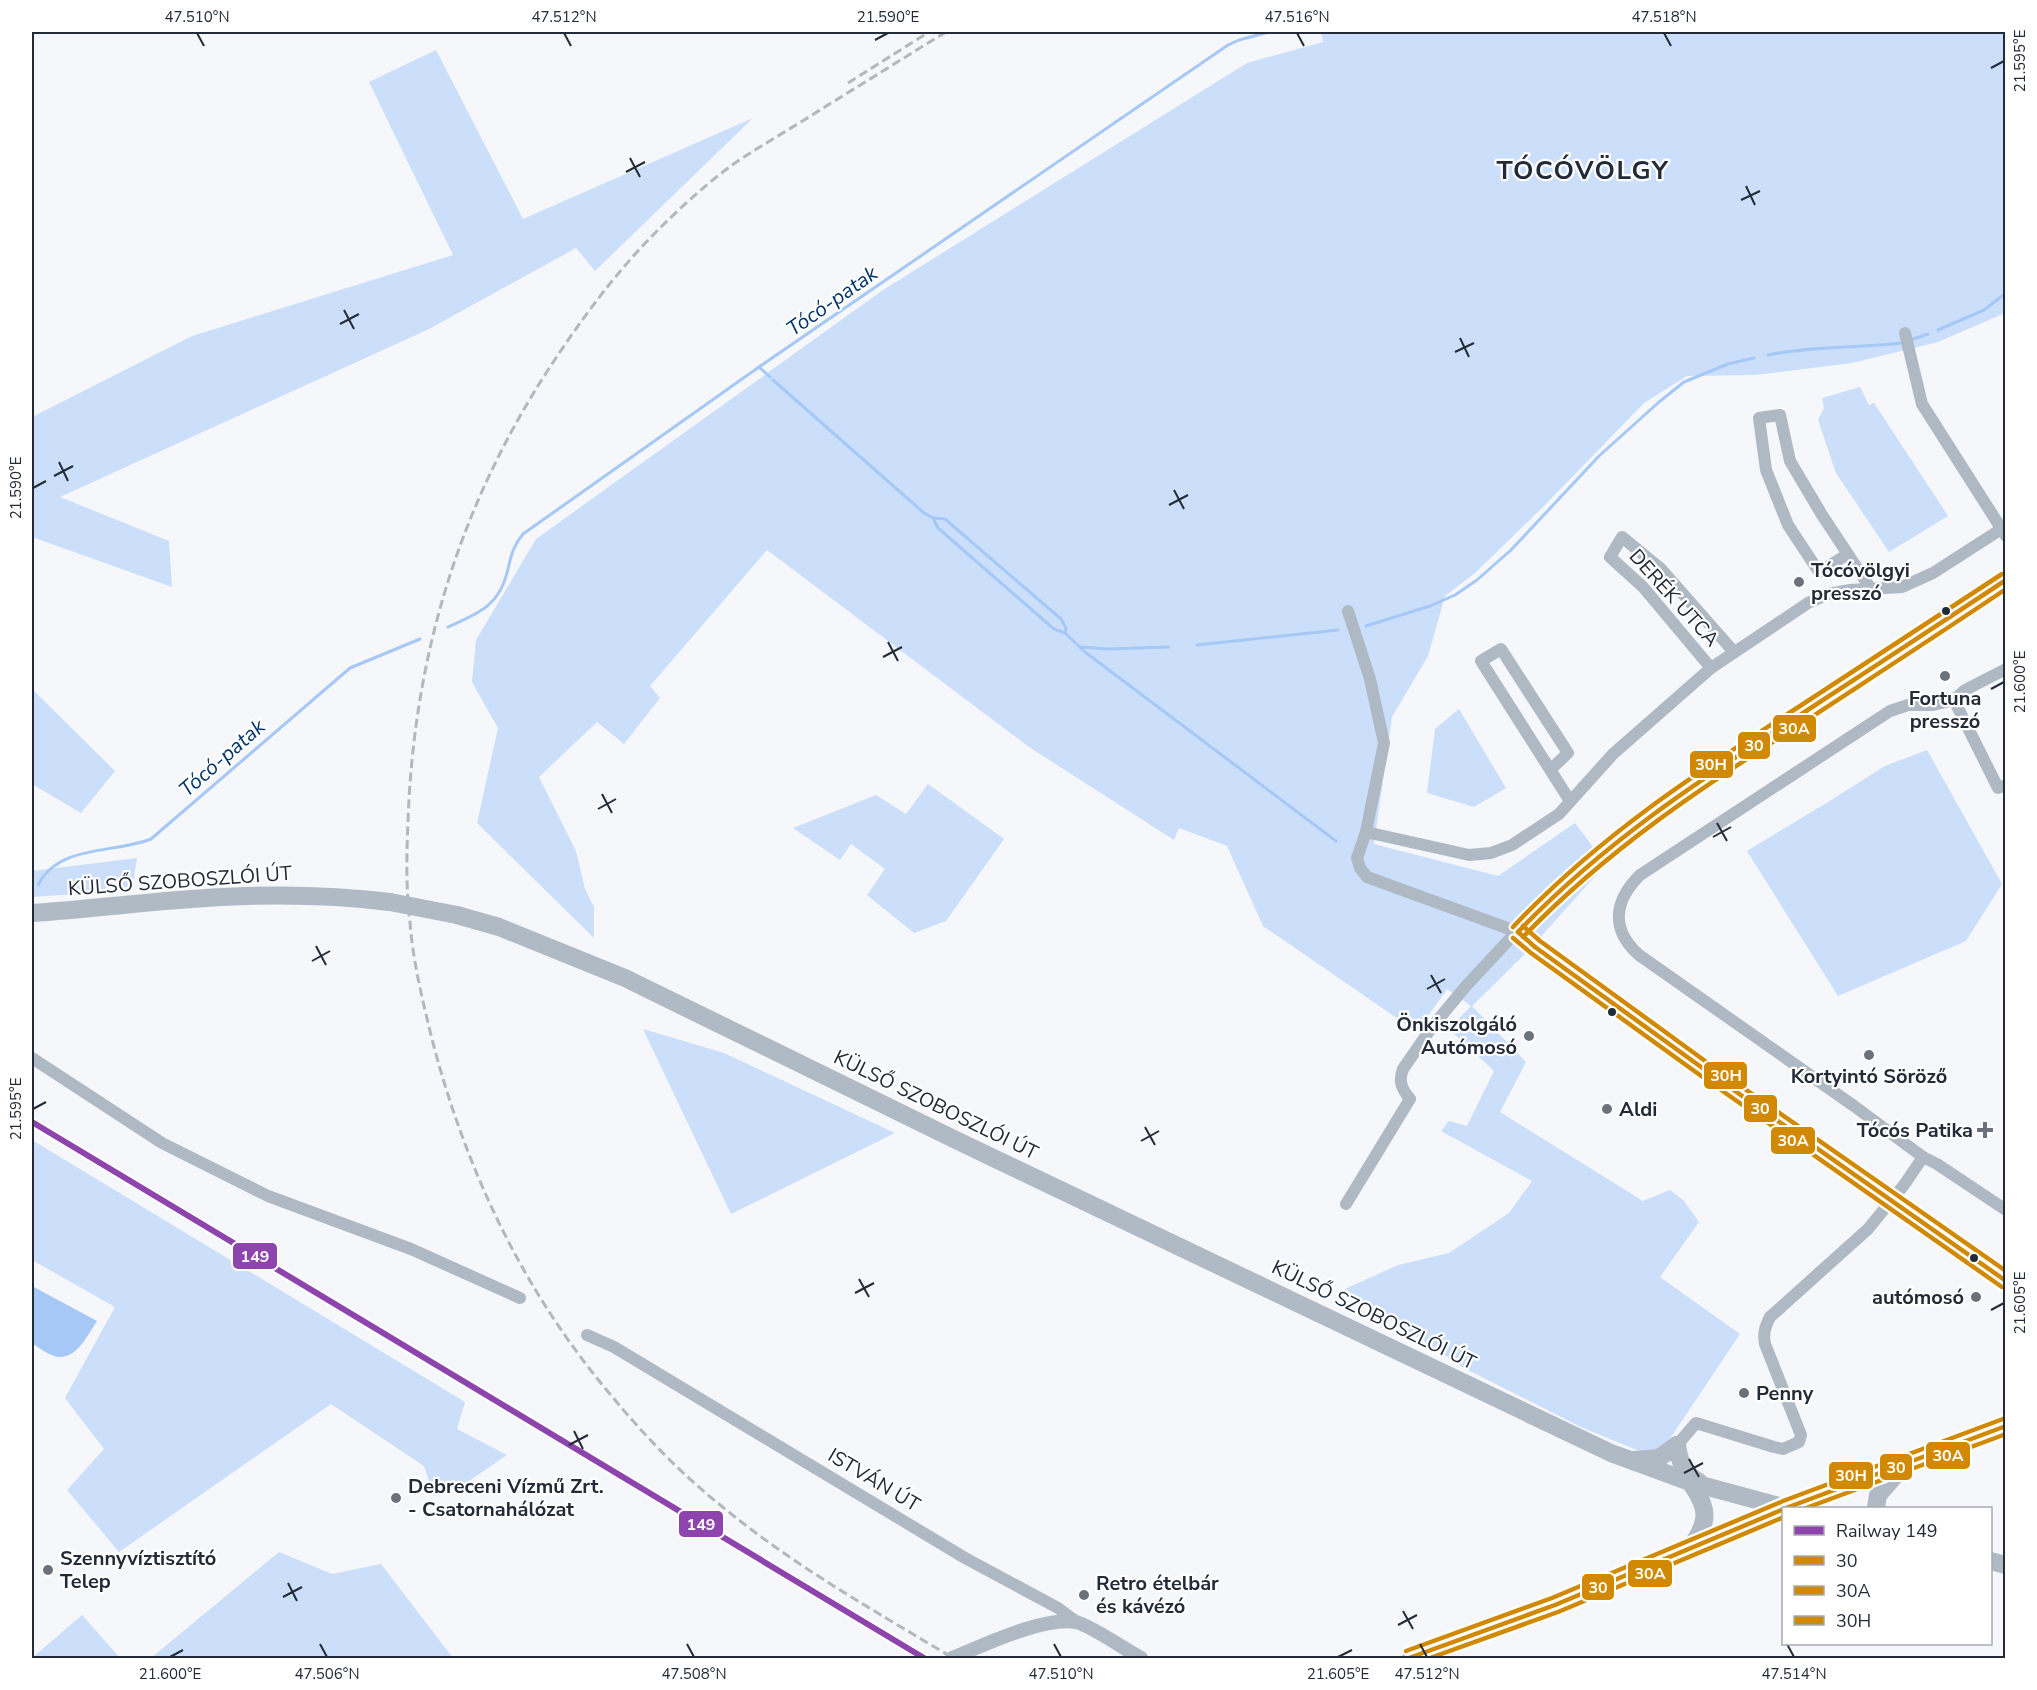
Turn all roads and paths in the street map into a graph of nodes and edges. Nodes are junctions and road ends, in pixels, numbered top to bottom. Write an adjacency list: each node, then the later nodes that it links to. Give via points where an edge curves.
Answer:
1 (1905, 333): 2 (street, via 1922,404)
2 (2004, 530): 5 (street, DERÉK UTCA, via 1902,587)
3 (1848, 554): 3 (street, via 1790,461 1780,416 1759,418 1766,470 1788,525 1819,572); 5 (street)
4 (2006, 580): 16 (street, via 1675,796 1587,864 1546,900)
5 (1872, 589): 7 (street, DERÉK UTCA, via 1828,594 1808,603)
6 (1348, 611): 14 (street, via 1370,679 1384,743)
7 (1734, 652): 8 (street, DERÉK UTCA); 8 (street, DERÉK UTCA, via 1661,568 1622,537 1610,557 1643,587)
8 (1711, 668): 13 (street, DERÉK UTCA, via 1612,754)
9 (2006, 669): 10 (street)
10 (1954, 700): 12 (street, via 1998,788); 18 (street, via 1890,711 1640,874 1625,893 1619,914 1622,937 1639,955)
11 (1550, 770): 11 (street, via 1481,661 1501,649 1568,753); 13 (street)
12 (2006, 785)
13 (1570, 801): 14 (street, DERÉK UTCA, via 1559,814 1512,845 1491,853 1470,855)
14 (1366, 832): 16 (street, via 1357,858 1367,877)
15 (32, 913): 27 (main road, KÜLSŐ SZOBOSZLÓI ÚT, bridge, via 220,897 322,895 390,902 457,915 510,931 625,978)
16 (1518, 932): 19 (street, via 1680,1052); 20 (street, via 1466,986 1403,1069 1401,1086 1410,1099)
17 (32, 1058): 23 (street, via 162,1143 268,1196 411,1249)
18 (1923, 1157): 19 (street); 21 (street)
19 (1892, 1200): 22 (street); 26 (street, via 1868,1229 1770,1317 1765,1327 1766,1344 1802,1435 1799,1442 1783,1449 1696,1423)
20 (1346, 1204)
21 (2006, 1210)
22 (2006, 1281)
23 (520, 1298)
24 (587, 1335): 36 (street, ISTVÁN ÚT, via 614,1347)
25 (2006, 1426): 28 (street)
26 (1677, 1445): 27 (main road, via 1659,1458); 30 (main road, via 1686,1471)
27 (1629, 1460): 29 (main road, KÜLSŐ SZOBOSZLÓI ÚT)
28 (1905, 1463): 31 (street); 32 (main road, via 1878,1495)
29 (1690, 1482): 30 (main road, KÜLSŐ SZOBOSZLÓI ÚT); 35 (main road, via 1701,1497 1705,1516 1702,1532)
30 (1708, 1487): 33 (main road, KÜLSŐ SZOBOSZLÓI ÚT)
31 (1790, 1507)
32 (1876, 1507)
33 (1782, 1508)
34 (1782, 1510): 35 (street)
35 (1689, 1550): 39 (street)
36 (1078, 1623): 37 (street, via 1040,1625); 38 (street, ISTVÁN ÚT)
37 (952, 1659)
38 (1140, 1659)
39 (1409, 1659)

